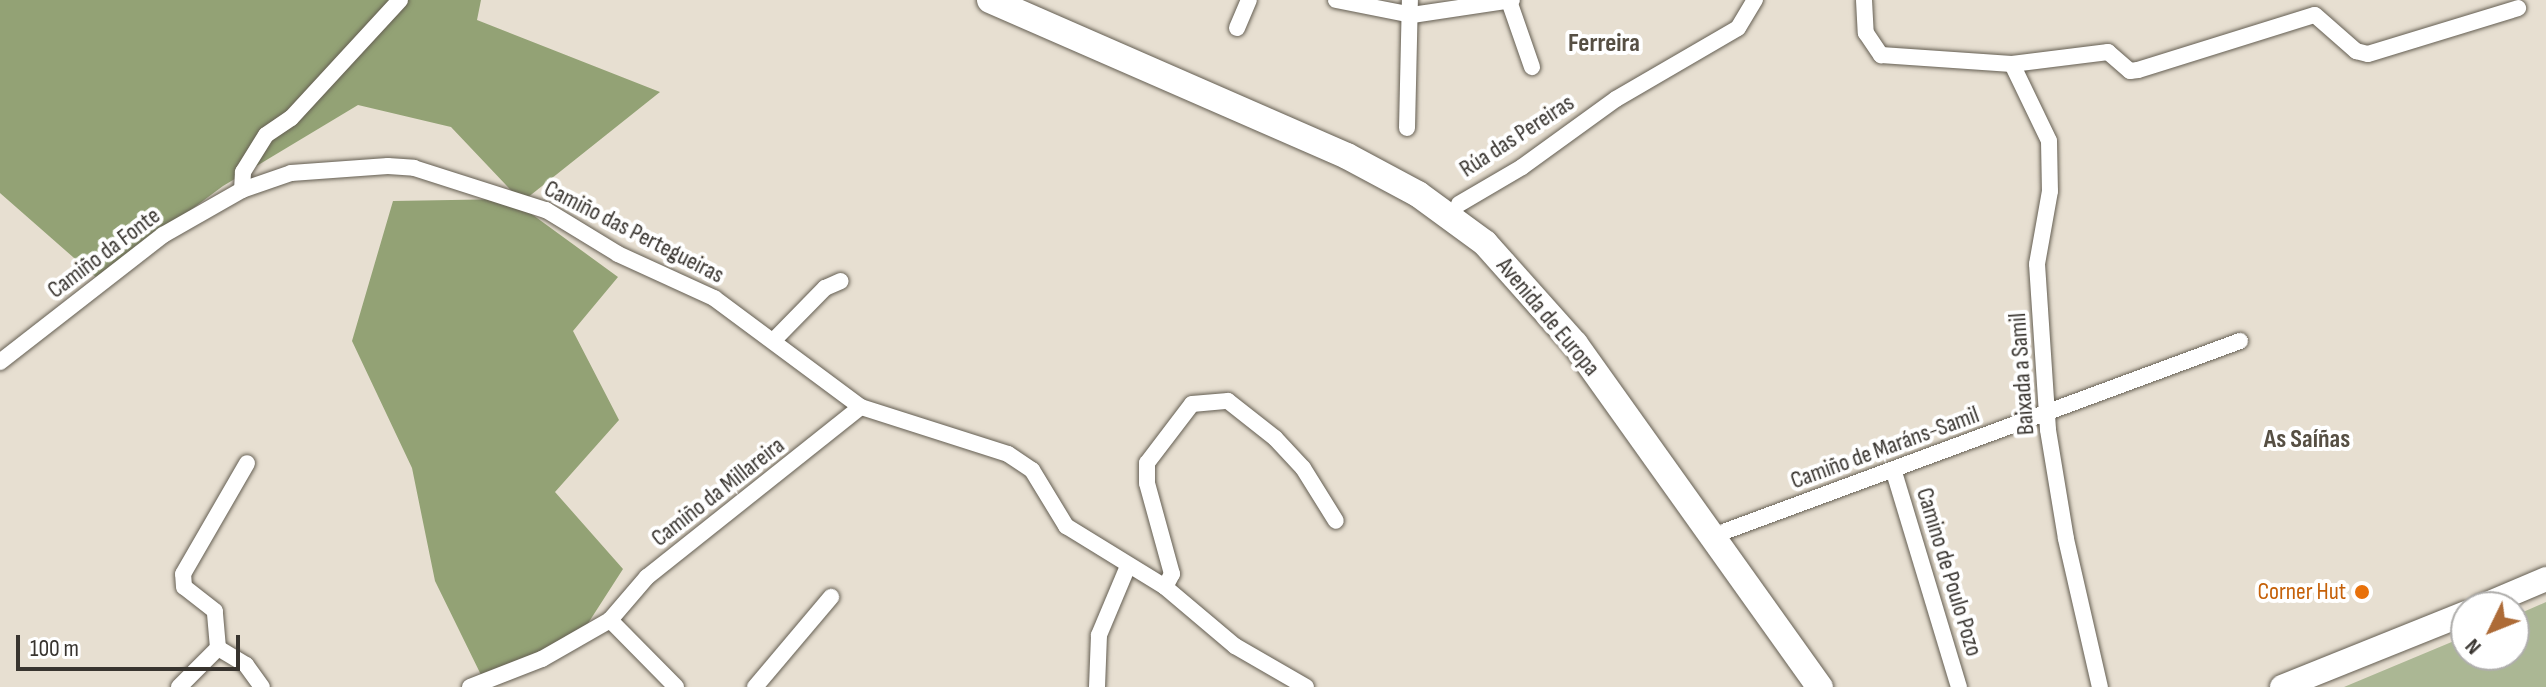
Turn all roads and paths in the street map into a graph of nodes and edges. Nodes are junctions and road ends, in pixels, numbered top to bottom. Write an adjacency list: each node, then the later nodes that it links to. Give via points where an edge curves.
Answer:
1 (400, 0): 15 (street, via 291,118 266,135 243,172)
2 (990, 0): 43 (main road, Avenida de Europa, via 1360,163 1418,194 1485,243 1575,344)
3 (1026, 0): 16 (main road, Avenida de Europa, via 1403,169)
4 (1249, 0): 11 (street)
5 (1336, 0): 9 (street)
6 (1510, 0): 9 (street); 13 (street)
7 (1755, 0): 16 (street, Rúa das Pereiras, via 1738,28 1616,99 1522,167)
8 (1864, 0): 12 (street, via 1866,33 1881,55)
9 (1411, 7): 14 (street)
10 (2518, 8): 12 (street, via 2368,54 2356,51 2315,15 2138,70 2130,71 2108,52)
11 (1237, 28)
12 (2012, 64): 22 (street, Baixada a Samil, via 2049,141 2050,191 2037,264)
13 (1532, 67)
14 (1407, 128)
15 (242, 190): 18 (street, Camiño das Pertegueiras, via 291,173 414,168 546,210 618,254 682,279); 20 (street, Camiño da Fonte, via 163,235)
16 (1459, 204): 26 (main road, Avenida de Europa, via 1545,283)
17 (841, 281): 18 (street, via 825,288)
18 (774, 340): 21 (street, Camiño das Pertegueiras)
19 (2240, 341): 22 (street, Camiño de Maráns-Samil)
20 (2, 355)
21 (861, 407): 27 (street, Camiño das Pertegueiras, via 1008,454 1032,470 1066,526); 33 (street, Camiño da Millareira, via 647,577)
22 (2048, 414): 24 (street, Camiño de Maráns-Samil); 46 (street, Baixada a Samil, via 2066,539)
23 (247, 463): 34 (street, via 183,574 184,587 215,611)
24 (1894, 472): 26 (street, Camiño de Maráns-Samil); 45 (street, Camino de Poulo Pozo)
25 (1336, 521): 29 (street, via 1303,468 1275,438 1228,401 1192,404 1147,463 1147,483 1172,574)
26 (1726, 531): 44 (main road, Avenida de Europa)
27 (1128, 566): 29 (street, Camiño das Pertegueiras); 41 (street, via 1099,635)
28 (2546, 579): 30 (main road)
29 (1165, 587): 35 (street, Camiño das Pertegueiras)
30 (2518, 591)
31 (831, 597): 40 (street)
32 (2450, 619): 47 (main road)
33 (610, 620): 38 (street, Camiño da Millareira, via 542,659); 39 (street)
34 (218, 648): 36 (street); 37 (street, via 246,665)
35 (1281, 681): 42 (street, Camiño das Pertegueiras)
36 (179, 687)
37 (262, 687)
38 (470, 687)
39 (676, 687)
40 (755, 687)
41 (1097, 687)
42 (1306, 687)
43 (1820, 687)
44 (1838, 687)
45 (1959, 687)
46 (2100, 687)
47 (2282, 687)

